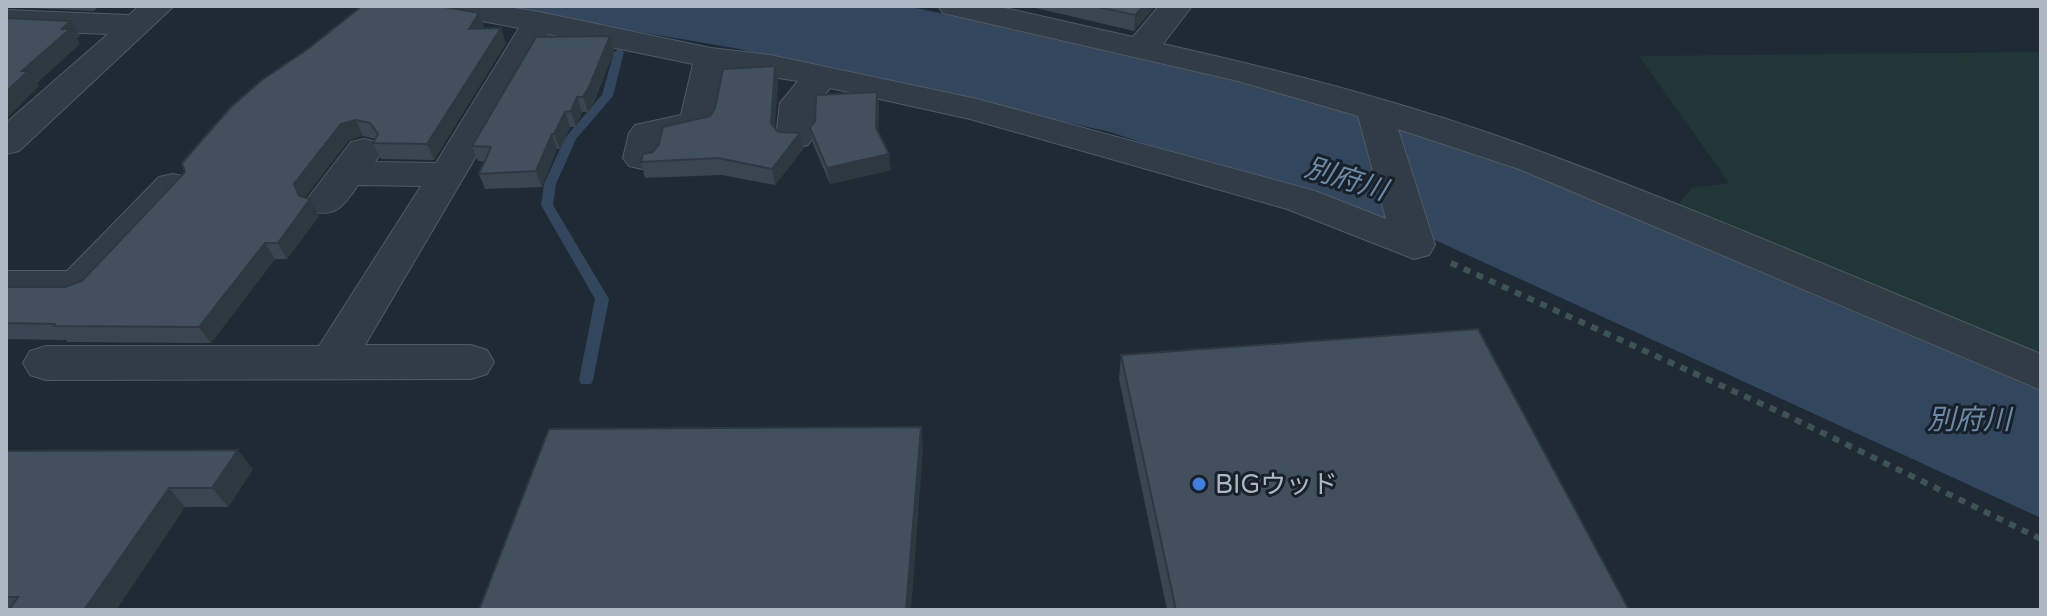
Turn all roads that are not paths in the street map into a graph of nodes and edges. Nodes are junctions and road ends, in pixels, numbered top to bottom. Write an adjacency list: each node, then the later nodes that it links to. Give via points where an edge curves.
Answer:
1 (449, 6): 6 (street)
2 (954, 6): 7 (street)
3 (1176, 6): 7 (street)
4 (147, 15): 5 (street); 10 (street)
5 (6, 20)
6 (539, 22): 8 (street); 17 (street)
7 (1141, 49): 12 (street)
8 (711, 58): 9 (street); 15 (street, via 698,123 648,133)
9 (822, 76): 12 (street, via 977,110 1301,200 1414,245); 13 (street, via 798,103)
10 (43, 107): 11 (street); 14 (street)
11 (6, 108)
12 (1374, 109): 23 (street, via 1532,161)
13 (795, 137)
14 (6, 143)
15 (642, 158)
16 (346, 175): 17 (street)
17 (448, 175): 20 (street)
18 (173, 186): 19 (street, via 91,286)
19 (6, 286)
20 (332, 362): 21 (street); 22 (street, via 105,375)
21 (471, 362)
22 (46, 363)
23 (2041, 373)

